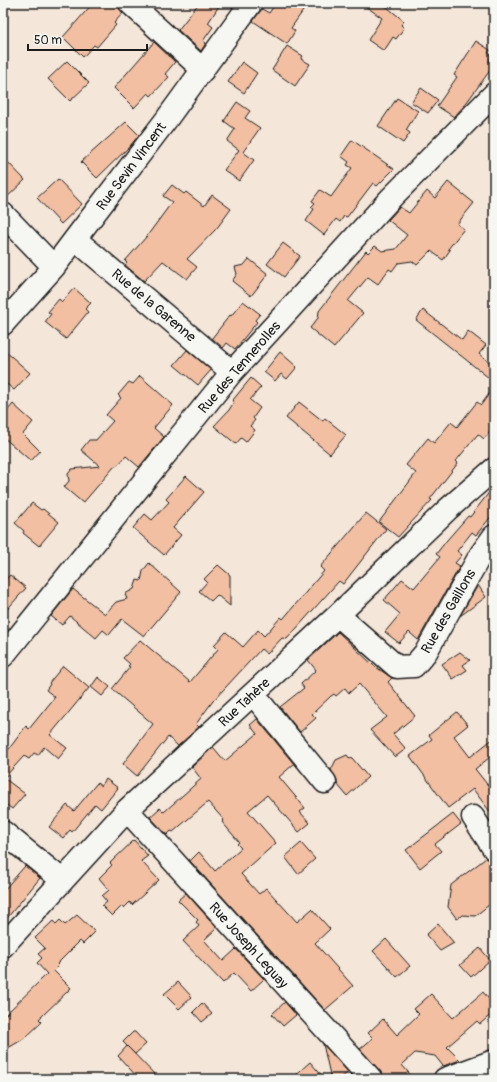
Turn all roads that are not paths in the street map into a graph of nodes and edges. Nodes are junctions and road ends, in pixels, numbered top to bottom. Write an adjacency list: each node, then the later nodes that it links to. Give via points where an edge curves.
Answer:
1 (130, 3): 3 (street)
2 (251, 3): 3 (street, Rue Sevin Vincent)
3 (203, 70): 6 (street, Rue Sevin Vincent)
4 (494, 94): 9 (street, Rue des Tennerolles, via 392,198)
5 (3, 214): 7 (street)
6 (75, 239): 7 (street, Rue Sevin Vincent); 9 (street, Rue de la Garenne)
7 (54, 267): 8 (street, Rue Sevin Vincent)
8 (3, 324)
9 (232, 372): 13 (street, Rue des Tennerolles)
10 (494, 469): 12 (street, Rue Tahère, via 448,509)
11 (494, 536): 12 (street, Rue des Gaillons, via 481,554 426,652 414,666 397,667)
12 (338, 615): 14 (street, Rue Tahère)
13 (3, 656)
14 (253, 694): 15 (street); 16 (street, Rue Tahère)
15 (325, 782)
16 (127, 810): 20 (street, Rue Tahère); 23 (street, Rue Joseph Leguay)
17 (473, 817): 19 (street)
18 (3, 832): 20 (street)
19 (494, 849)
20 (62, 880): 21 (street, Rue Tahère)
21 (3, 946)
22 (494, 1061): 24 (street)
23 (371, 1079)
24 (445, 1079)

